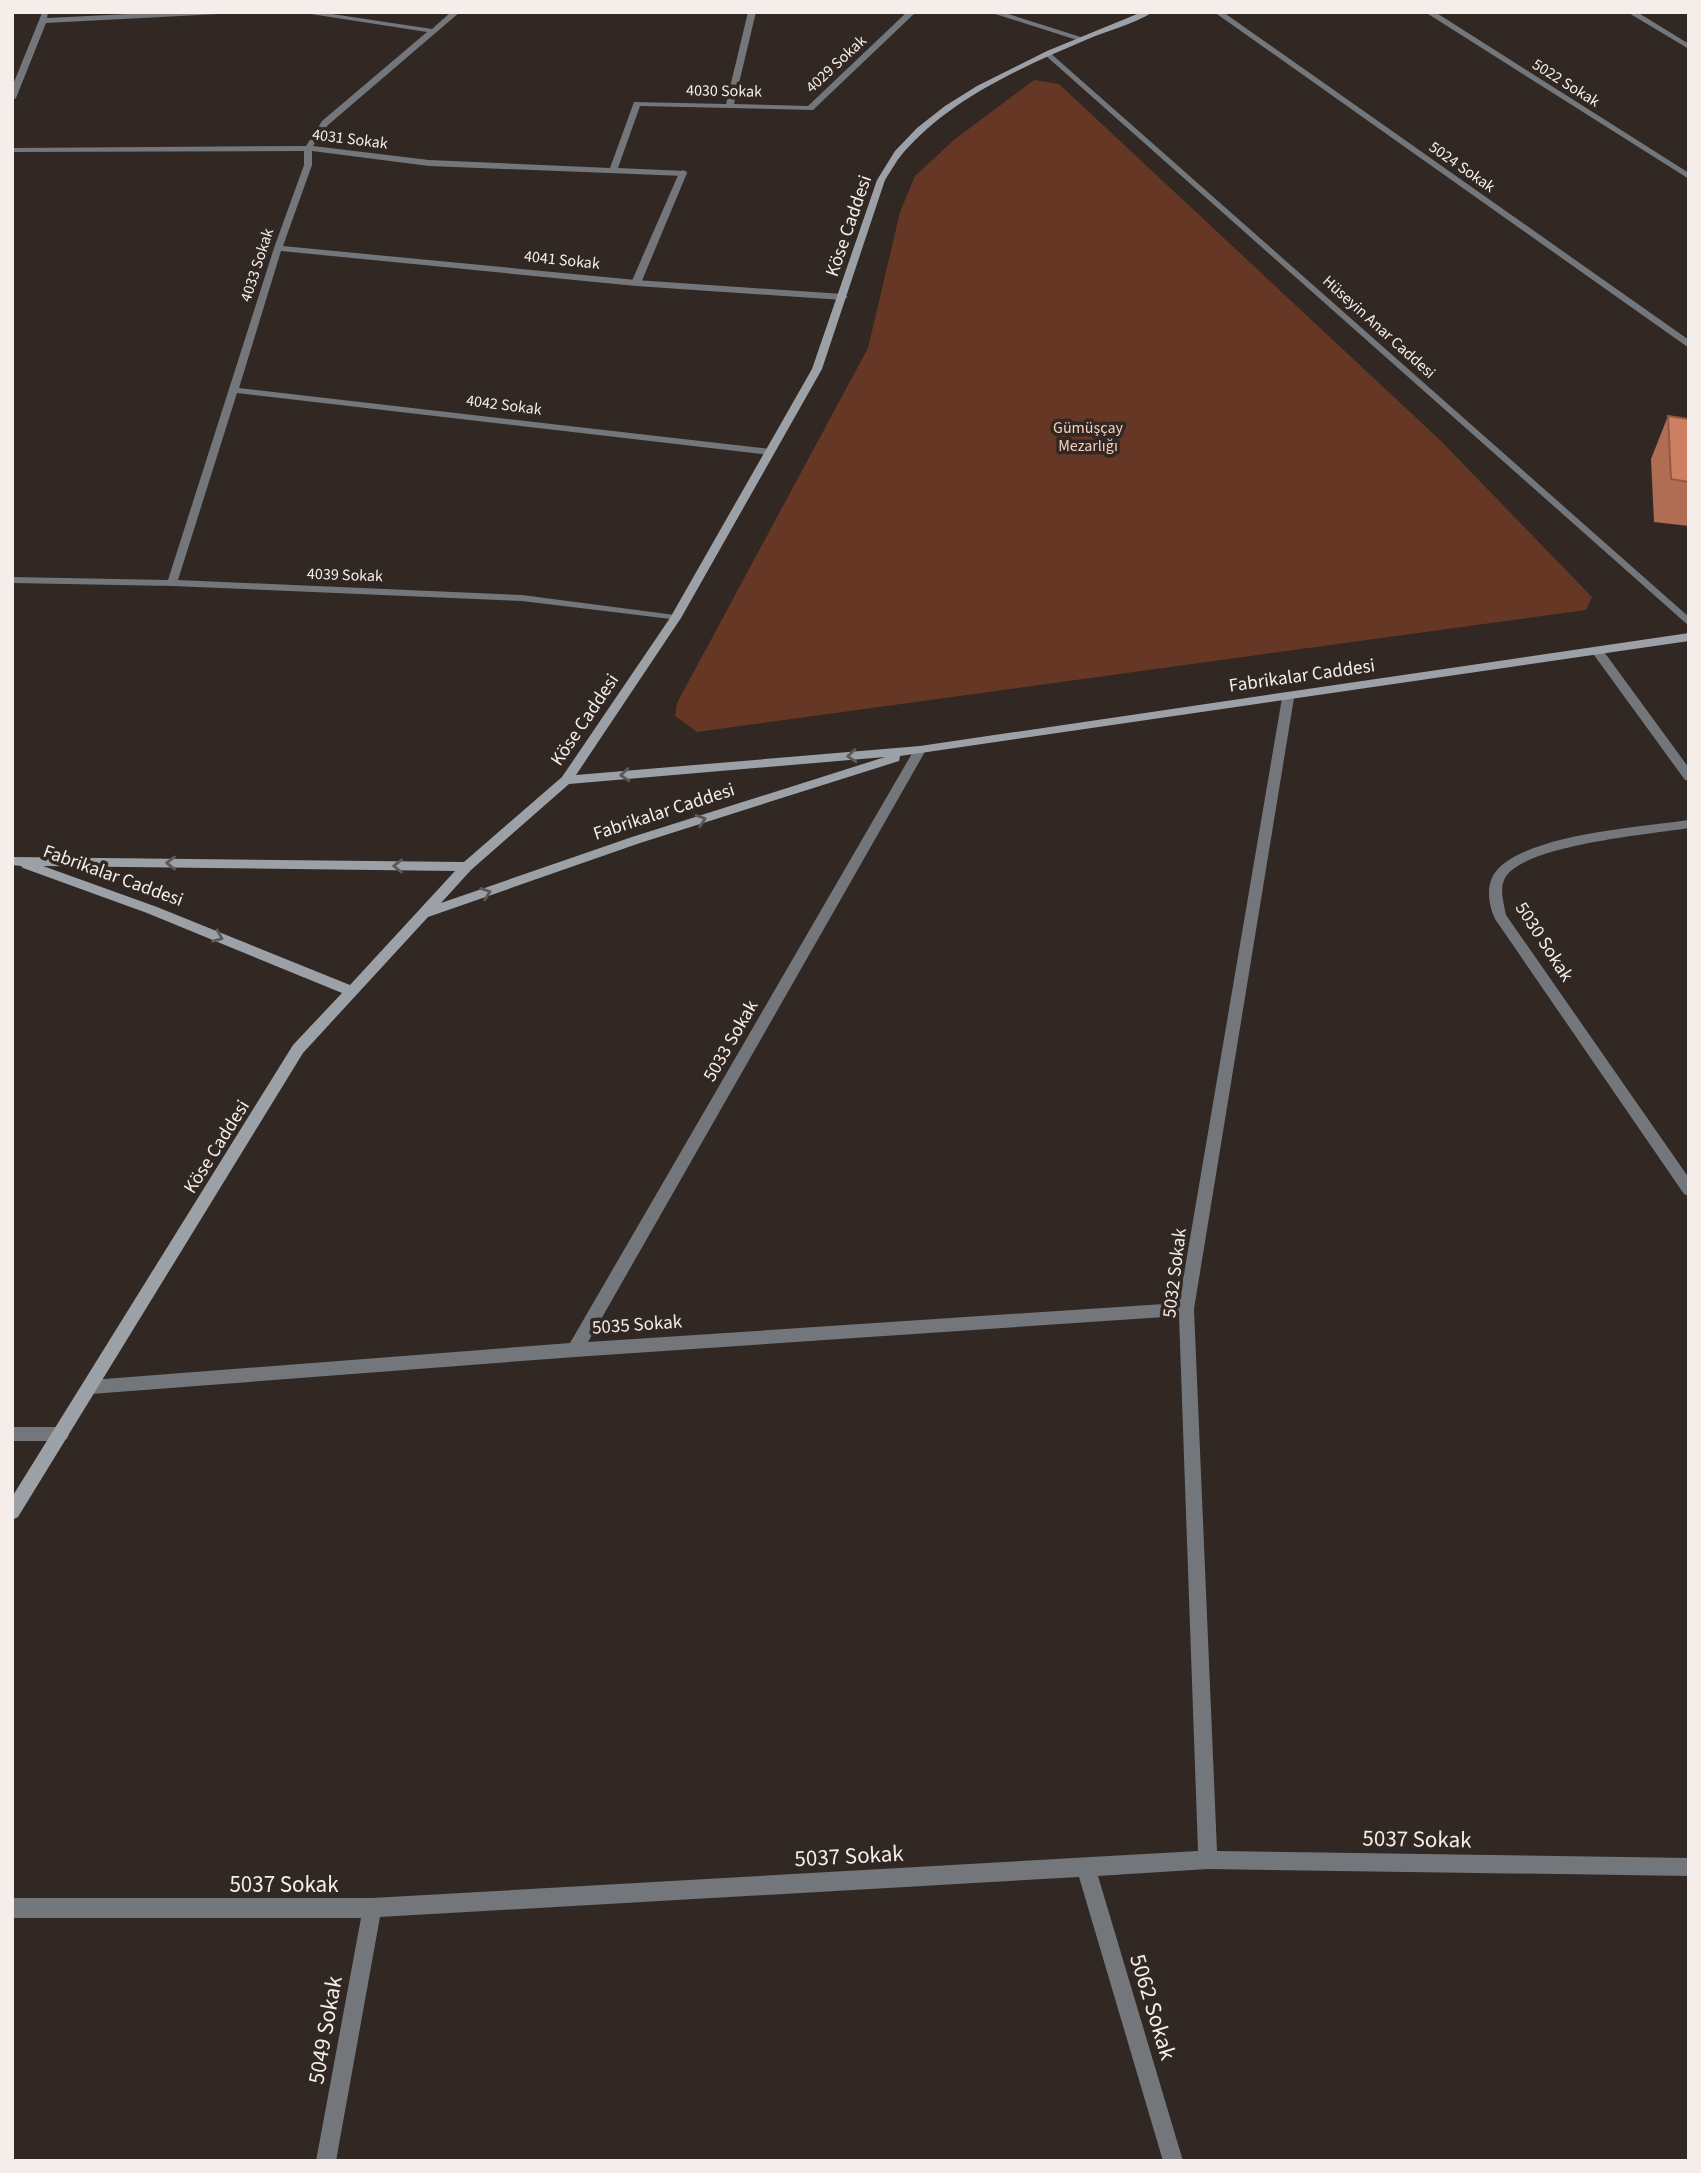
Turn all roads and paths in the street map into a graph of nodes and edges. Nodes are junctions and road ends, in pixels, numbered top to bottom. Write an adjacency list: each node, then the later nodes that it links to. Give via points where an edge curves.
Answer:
1 (46, 12): 12 (street)
2 (219, 12): 12 (street)
3 (302, 12): 13 (street)
4 (456, 12): 13 (street, 4033 Sokak)
5 (752, 12): 18 (street)
6 (912, 12): 19 (street, 4029 Sokak)
7 (993, 12): 14 (street)
8 (1149, 12): 14 (street, Köse Caddesi)
9 (1218, 12): 27 (street, 5024 Sokak)
10 (1429, 12): 23 (street, 5022 Sokak)
11 (1631, 12): 15 (street)
12 (43, 22): 17 (street)
13 (433, 31): 20 (street, 4033 Sokak, via 326,123)
14 (1083, 38): 16 (street, Köse Caddesi)
15 (1689, 47)
16 (1048, 53): 26 (street, Köse Caddesi, via 964,99 898,152 881,180); 33 (street, Hüseyin Anar Caddesi)
17 (12, 98)
18 (730, 105): 19 (street, 4030 Sokak); 22 (street, 4030 Sokak, via 637,104)
19 (810, 108)
20 (308, 148): 21 (street, 4031 Sokak); 22 (street, 4031 Sokak, via 429,163); 24 (street, 4033 Sokak, via 308,164)
21 (12, 150)
22 (613, 170): 25 (street, 4031 Sokak, via 683,173)
23 (1689, 177)
24 (278, 248): 25 (street, 4041 Sokak); 28 (street, 4033 Sokak)
25 (636, 283): 26 (street, 4041 Sokak)
26 (843, 297): 29 (street, Köse Caddesi, via 817,369)
27 (1689, 345)
28 (234, 390): 29 (street, 4042 Sokak); 31 (street, 4033 Sokak)
29 (771, 452): 32 (street, Köse Caddesi)
30 (12, 579): 31 (street, 4039 Sokak)
31 (172, 583): 32 (street, 4039 Sokak, via 522,598)
32 (675, 618): 39 (street, Köse Caddesi)
33 (1689, 623)
34 (1689, 637): 35 (street, Fabrikalar Caddesi)
35 (1598, 652): 36 (street, Fabrikalar Caddesi); 38 (street)
36 (1288, 698): 37 (street, Fabrikalar Caddesi); 46 (street, 5032 Sokak)
37 (920, 750): 39 (street, Fabrikalar Caddesi, one-way to 39); 43 (street, Fabrikalar Caddesi, one-way to 37); 47 (street, 5033 Sokak)
38 (1689, 776)
39 (566, 780): 42 (street, Köse Caddesi)
40 (1689, 824): 45 (street, 5030 Sokak, via 1540,849 1514,861 1500,875 1495,894 1500,916)
41 (14, 861): 42 (street, Fabrikalar Caddesi, one-way to 41); 44 (street, Fabrikalar Caddesi, one-way to 44, via 152,910)
42 (467, 867): 43 (street, Köse Caddesi)
43 (421, 915): 44 (street, Köse Caddesi)
44 (352, 991): 48 (street, Köse Caddesi, via 298,1049)
45 (1689, 1190)
46 (1186, 1309): 47 (street, 5035 Sokak); 52 (street, 5032 Sokak)
47 (575, 1350): 48 (street, 5035 Sokak)
48 (91, 1387): 50 (street, Köse Caddesi)
49 (12, 1434): 50 (street)
50 (61, 1434): 51 (street, Köse Caddesi)
51 (12, 1512)
52 (1208, 1860): 53 (street, 5037 Sokak); 54 (street, 5037 Sokak)
53 (1086, 1867): 56 (street, 5037 Sokak); 58 (street, 5062 Sokak)
54 (1689, 1867)
55 (12, 1908): 56 (street, 5037 Sokak)
56 (372, 1908): 57 (street, 5049 Sokak)
57 (326, 2161)
58 (1173, 2161)

